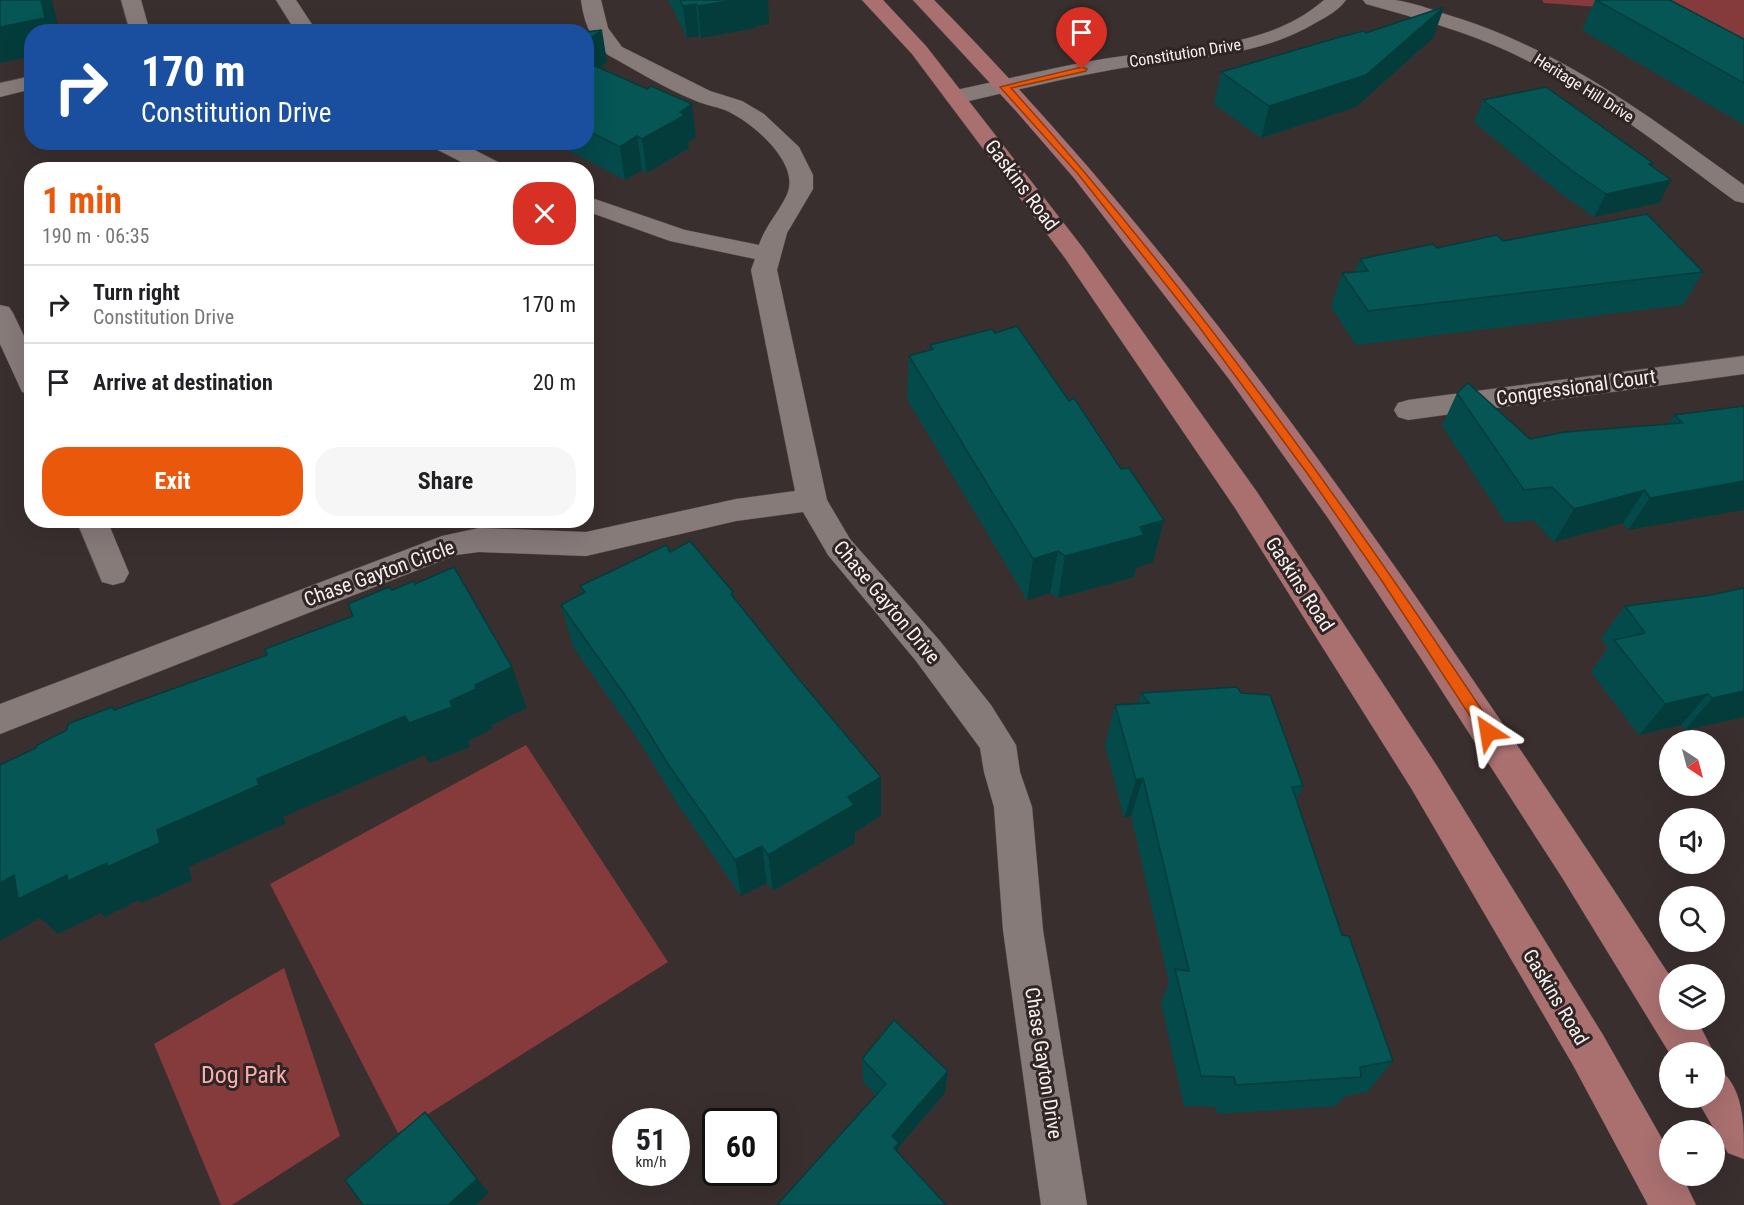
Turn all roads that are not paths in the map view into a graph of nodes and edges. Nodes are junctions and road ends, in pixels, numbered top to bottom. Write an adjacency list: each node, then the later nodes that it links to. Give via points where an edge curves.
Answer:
1 (131, 0): 8 (street)
2 (286, 0): 9 (street)
3 (591, 0): 10 (street, Chase Gayton Drive)
4 (872, 0): 15 (main road, Gaskins Road)
5 (923, 0): 13 (main road)
6 (1335, 0): 13 (street, Constitution Drive, via 1287,32 1264,40 1102,65)
7 (1373, 0): 18 (street, Heritage Hill Drive, via 1441,18 1551,64)
8 (138, 24)
9 (302, 24)
10 (594, 24)
11 (594, 27): 20 (street, Chase Gayton Drive, via 615,51 702,96 734,106 756,119 787,147 801,175 801,189)
12 (24, 84): 14 (street)
13 (1005, 87): 15 (street, Constitution Drive); 29 (main road, via 1081,172 1201,321 1311,470 1393,587)
14 (0, 90)
15 (956, 97): 33 (main road, Gaskins Road, via 1106,297 1246,500 1430,787 1588,1050)
16 (456, 150): 17 (street)
17 (480, 162)
18 (1744, 196)
19 (594, 206): 20 (street, via 679,236)
20 (767, 254): 25 (street, Chase Gayton Drive, via 764,270)
21 (0, 313): 23 (street)
22 (1744, 365): 24 (street, Congressional Court)
23 (24, 367)
24 (1408, 410)
25 (812, 500): 28 (street, Chase Gayton Circle, via 736,510 586,544 479,540 453,544); 32 (street, Chase Gayton Drive, via 838,547 928,651 998,745 1013,807 1023,930)
26 (94, 528): 27 (street)
27 (113, 573)
28 (0, 719)
29 (1659, 996)
30 (1725, 1106): 31 (main road)
31 (1744, 1137)
32 (1064, 1205)
33 (1673, 1205)

